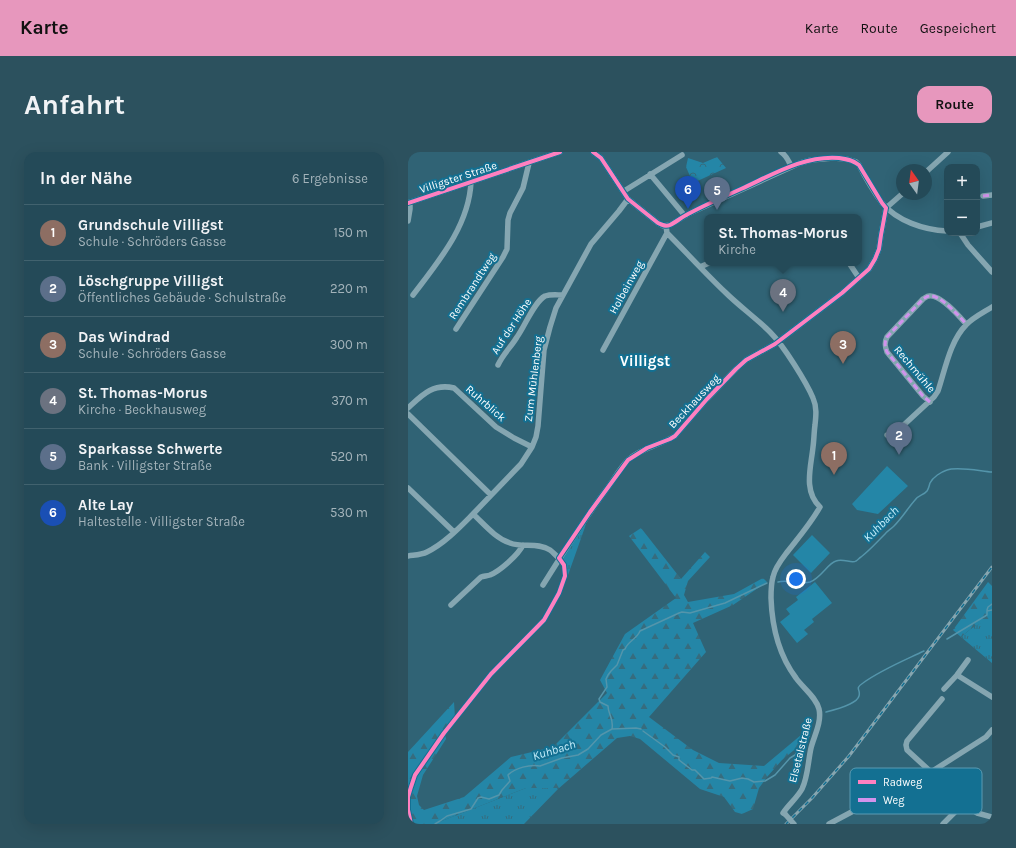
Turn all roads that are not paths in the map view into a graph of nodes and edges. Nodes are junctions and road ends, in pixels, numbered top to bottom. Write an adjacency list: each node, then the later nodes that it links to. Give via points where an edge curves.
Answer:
1 (560, 152): 6 (street, Villigster Straße)
2 (593, 152): 11 (street, via 601,158)
3 (781, 152): 7 (street, via 788,158)
4 (947, 152): 8 (street)
5 (682, 155): 9 (street)
6 (529, 163): 10 (street, Villigster Straße); 35 (street, Rembrandtweg, via 523,188 508,220 507,249)
7 (791, 166): 17 (street, via 821,158 856,162); 18 (street)
8 (932, 166)
9 (650, 174): 11 (street); 18 (street)
10 (471, 182): 16 (street, Villigster Straße); 31 (street, via 468,204 452,241)
11 (624, 191): 14 (street)
12 (992, 195): 13 (street)
13 (983, 196)
14 (628, 199): 21 (street, via 658,223); 32 (street, Zum Mühlenberg, via 591,244)
15 (896, 199): 17 (street)
16 (409, 202): 19 (street)
17 (886, 208): 23 (street, via 916,225); 30 (street, Beckhausweg, via 879,249 869,269)
18 (685, 216): 21 (street)
19 (408, 221)
20 (992, 223): 22 (street)
21 (666, 226): 24 (street)
22 (980, 226)
23 (944, 231)
24 (667, 233): 28 (street); 37 (street, Holbeinweg)
25 (962, 236): 29 (street)
26 (704, 265): 28 (street)
27 (851, 266): 30 (street)
28 (700, 267): 36 (street)
29 (992, 272)
30 (859, 278): 36 (street, Beckhausweg)
31 (413, 295)
32 (563, 295): 38 (street, Auf der Höhe, via 552,294 538,302); 43 (street, Zum Mühlenberg, via 556,308 544,350 538,426)
33 (992, 307): 34 (street)
34 (966, 324): 39 (street, via 952,346 938,391); 39 (street, Rechmühle, via 939,299 928,296 923,298 887,337 887,352)
35 (456, 330)
36 (778, 341): 50 (street, Beckhausweg, via 736,369 675,436 647,448 628,460); 65 (street, Elsetalstraße, bridge, via 811,393 816,406 809,482 811,493 820,507 813,520 778,564 771,585 772,615 777,642 790,669 813,697 820,712 805,781 784,814)
37 (603, 350)
38 (498, 365)
39 (930, 402): 42 (street, via 894,434)
40 (408, 408): 43 (street, Ruhrblick, via 430,390 446,386 454,388 496,427)
41 (408, 414): 45 (street)
42 (887, 435)
43 (532, 447): 45 (street, Zum Mühlenberg, via 521,464)
44 (408, 488): 47 (street)
45 (491, 495): 46 (street, Zum Mühlenberg)
46 (473, 514): 47 (street, Zum Mühlenberg); 48 (street, via 491,532 510,544)
47 (454, 532): 49 (street, Zum Mühlenberg, via 426,552)
48 (523, 545): 50 (street, via 542,547); 52 (street, via 511,560 489,576 481,577)
49 (408, 556)
50 (559, 558): 51 (street, Beckhausweg)
51 (543, 585)
52 (451, 605)
53 (968, 660): 54 (street)
54 (957, 675): 55 (street); 56 (street)
55 (944, 689)
56 (992, 697)
57 (942, 699): 59 (street, via 906,745 907,750)
58 (992, 730): 60 (street, via 986,737)
59 (927, 768)
60 (937, 768)
61 (850, 813): 66 (street)
62 (953, 814): 67 (street)
63 (977, 814): 64 (street)
64 (992, 817)
65 (794, 824)
66 (830, 824)
67 (943, 824)

